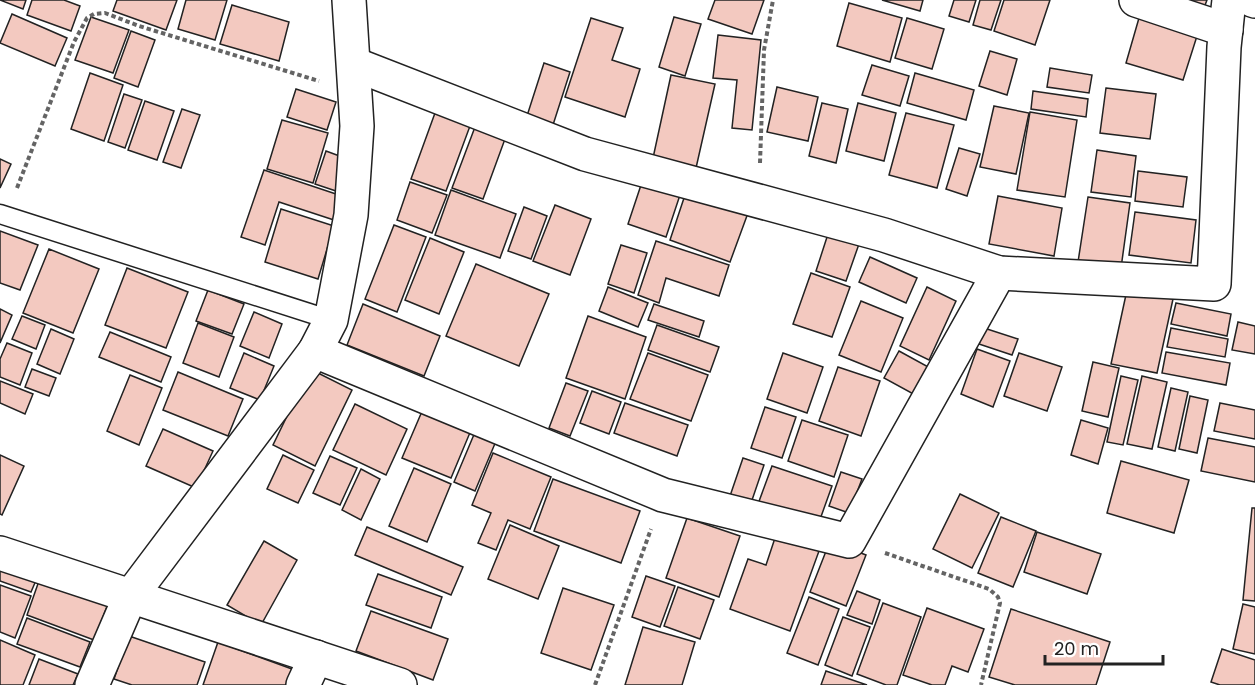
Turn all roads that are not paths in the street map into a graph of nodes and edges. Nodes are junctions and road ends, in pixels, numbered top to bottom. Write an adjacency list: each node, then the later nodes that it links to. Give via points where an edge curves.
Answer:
1 (349, 0): 4 (street)
2 (1136, 0): 3 (street)
3 (1227, 15): 6 (street, via 1214,284)
4 (354, 78): 6 (street, via 585,154 884,235); 7 (street, via 357,126 351,215)
5 (3, 215): 7 (lane)
6 (999, 273): 8 (street, via 849,542 663,495)
7 (332, 320): 8 (street)
8 (315, 351): 10 (street)
9 (0, 553): 10 (street)
10 (130, 597): 11 (street); 12 (street)
11 (310, 671): 13 (street)
12 (92, 685)
13 (400, 685)

